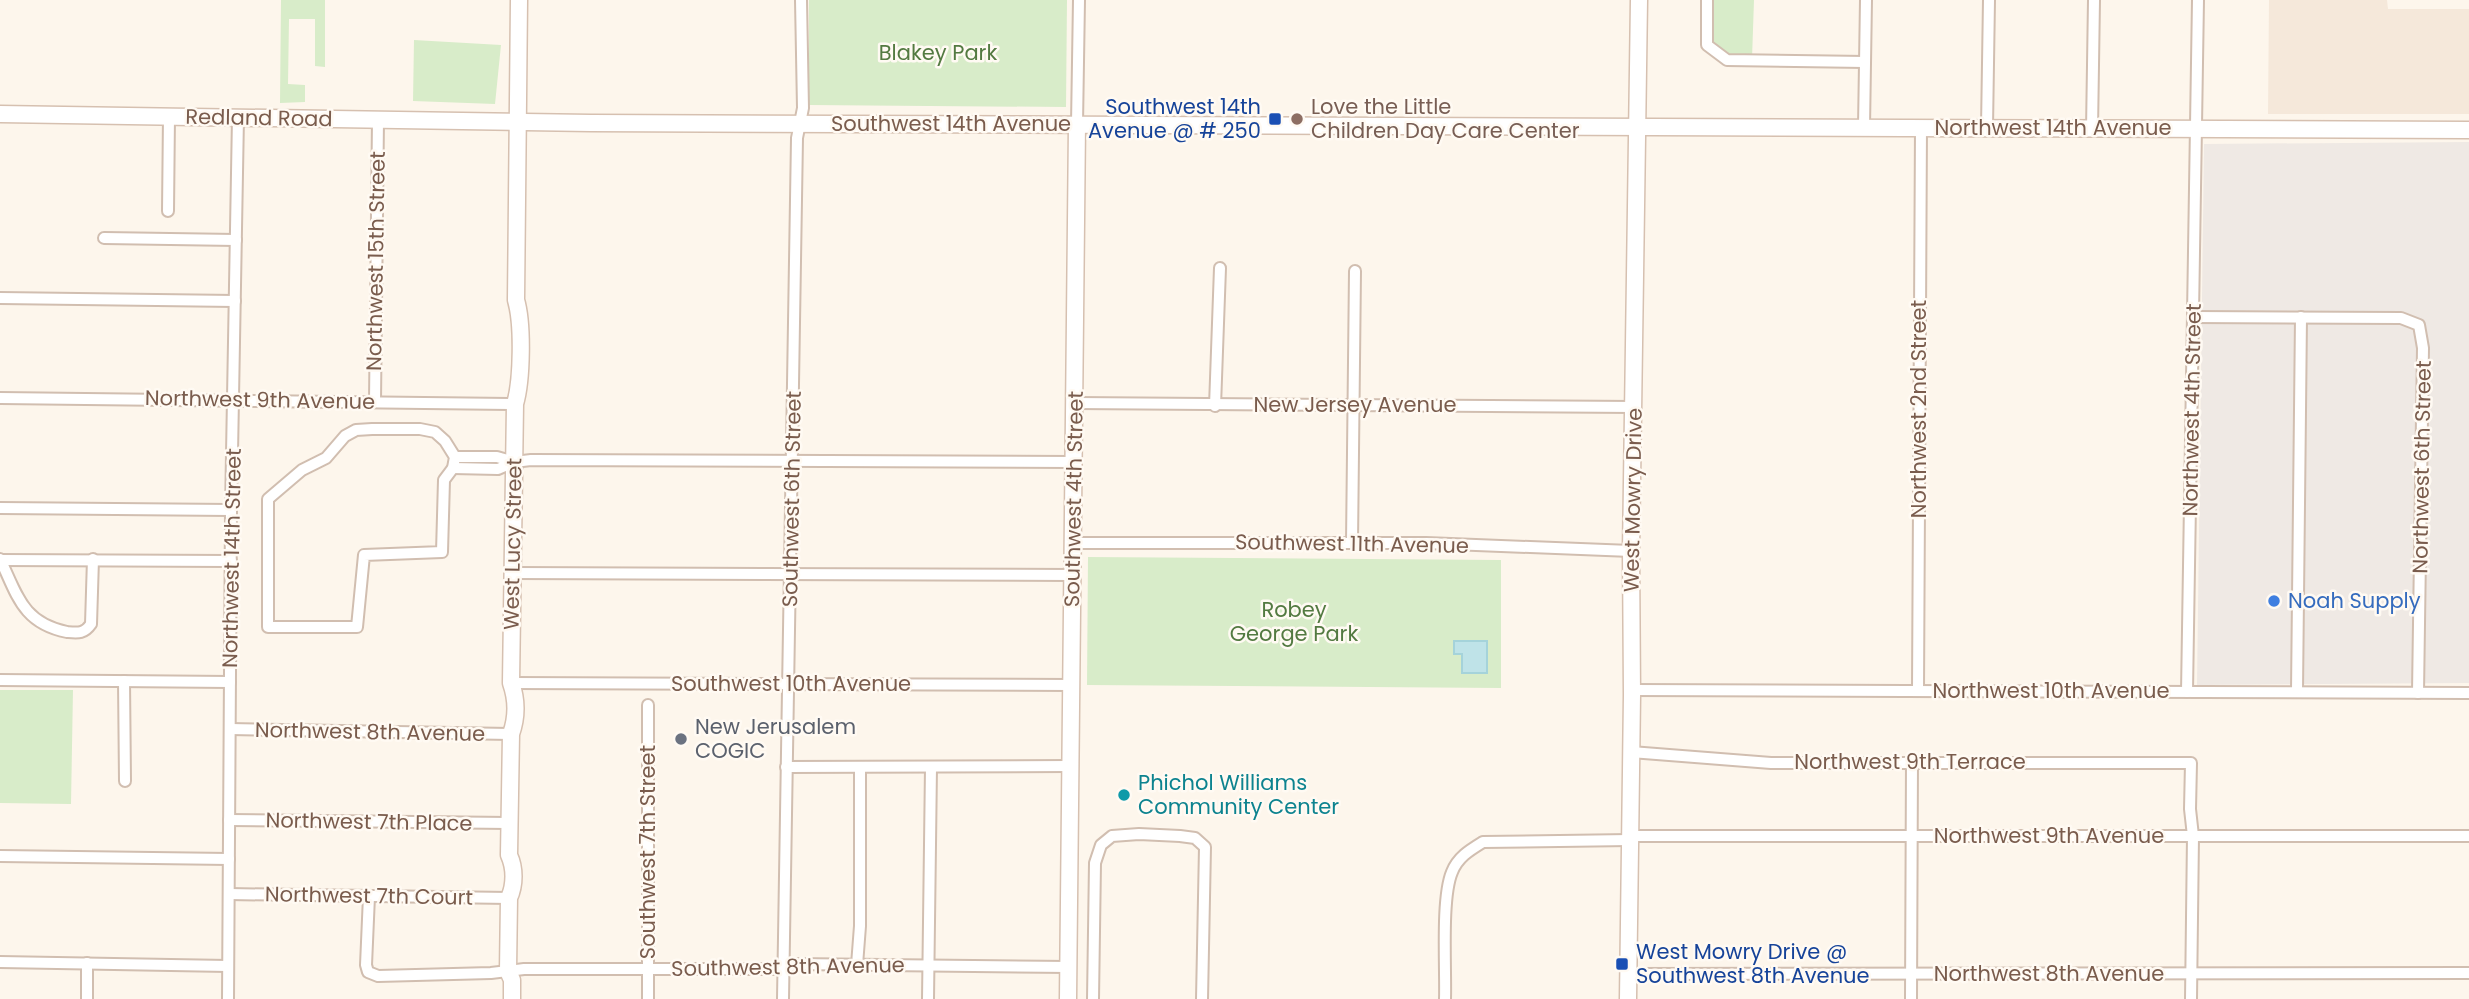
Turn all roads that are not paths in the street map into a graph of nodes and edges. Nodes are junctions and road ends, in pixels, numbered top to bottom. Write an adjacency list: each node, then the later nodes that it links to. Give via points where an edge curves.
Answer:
1 (519, 0): 15 (street, West Lucy Street)
2 (801, 0): 16 (street, Southwest 6th Street)
3 (1079, 0): 17 (street, Southwest 4th Street)
4 (1639, 0): 18 (street, West Mowry Drive)
5 (1707, 0): 10 (street, via 1707,45 1727,60)
6 (1866, 0): 10 (street)
7 (1989, 0): 21 (street)
8 (2094, 0): 23 (street)
9 (2198, 0): 22 (street, Northwest 4th Street)
10 (1866, 62): 19 (street)
11 (0, 114): 12 (street, Redland Road)
12 (169, 116): 13 (street, Redland Road); 25 (street)
13 (239, 117): 14 (street, Redland Road); 27 (street, Northwest 14th Street)
14 (378, 119): 15 (street, Redland Road); 36 (street, Northwest 15th Street)
15 (517, 122): 16 (street, Southwest 14th Avenue); 38 (street, West Lucy Street, via 516,300 520,313 519,390)
16 (800, 123): 17 (street, Southwest 14th Avenue); 42 (street, Southwest 6th Street)
17 (1077, 124): 18 (street, Southwest 14th Avenue); 37 (street, Southwest 4th Street)
18 (1637, 127): 19 (street, Northwest 14th Avenue); 41 (street, West Mowry Drive)
19 (1864, 127): 20 (street, Northwest 14th Avenue)
20 (1921, 127): 21 (street, Northwest 14th Avenue); 64 (street, Northwest 2nd Street)
21 (1987, 127): 23 (street, Northwest 14th Avenue)
22 (2197, 129): 23 (street, Northwest 14th Avenue); 24 (street, Northwest 14th Avenue); 32 (street, Northwest 4th Street)
23 (2092, 130)
24 (2469, 130)
25 (169, 211)
26 (104, 238): 27 (street)
27 (236, 240): 31 (street, Northwest 14th Street)
28 (1220, 268): 39 (street)
29 (1355, 271): 40 (street)
30 (0, 298): 31 (street)
31 (235, 301): 35 (street, Northwest 14th Street)
32 (2193, 317): 33 (street); 66 (street, Northwest 4th Street)
33 (2301, 317): 65 (street); 68 (street, Northwest 6th Street, via 2401,318 2419,325 2424,348)
34 (2, 396): 35 (street, Northwest 9th Avenue)
35 (235, 400): 36 (street, Northwest 9th Avenue); 47 (street, Northwest 14th Street)
36 (374, 402): 38 (street, Northwest 9th Avenue)
37 (1075, 403): 39 (street, New Jersey Avenue); 44 (street, Southwest 4th Street)
38 (514, 404): 43 (street, West Lucy Street)
39 (1215, 406): 40 (street, New Jersey Avenue)
40 (1355, 406): 41 (street, New Jersey Avenue); 49 (street)
41 (1635, 407): 50 (street, West Mowry Drive)
42 (793, 461): 43 (street); 44 (street); 55 (street, Southwest 6th Street)
43 (514, 462): 45 (street, via 497,457); 54 (street, West Lucy Street)
44 (1074, 462): 48 (street, Southwest 4th Street)
45 (454, 463): 45 (street, via 444,480 442,552 364,555 357,626 268,627 268,499 302,470 326,458 356,430 435,432 445,441)
46 (0, 508): 47 (street)
47 (231, 510): 53 (street, Northwest 14th Street)
48 (1073, 543): 49 (street, Southwest 11th Avenue); 56 (street, Southwest 4th Street)
49 (1352, 543): 50 (street, Southwest 11th Avenue)
50 (1631, 551): 63 (street, West Mowry Drive)
51 (93, 559): 52 (street); 52 (street, via 91,624 87,631 77,633 58,630 32,616 16,598); 53 (street)
52 (0, 560)
53 (231, 561): 59 (street, Northwest 14th Street)
54 (513, 573): 55 (street); 60 (street, West Lucy Street)
55 (790, 574): 56 (street); 61 (street, Southwest 6th Street)
56 (1073, 575): 62 (street, Southwest 4th Street)
57 (0, 680): 58 (street)
58 (124, 681): 59 (street); 78 (street)
59 (230, 682): 70 (street, Northwest 14th Street)
60 (511, 683): 61 (street, Southwest 10th Avenue); 71 (street, West Lucy Street, via 516,696)
61 (788, 684): 62 (street, Southwest 10th Avenue); 75 (street, Southwest 6th Street)
62 (1072, 685): 74 (street, Southwest 4th Street)
63 (1632, 690): 64 (street, Northwest 10th Avenue); 72 (street, West Mowry Drive)
64 (1918, 691): 66 (street, Northwest 10th Avenue)
65 (2297, 691): 66 (street, Northwest 10th Avenue); 68 (street, Northwest 10th Avenue)
66 (2187, 692)
67 (2469, 693): 68 (street, Northwest 10th Avenue)
68 (2418, 694)
69 (648, 705): 99 (street, Southwest 7th Street)
70 (230, 729): 71 (street, Northwest 8th Avenue); 79 (street, Northwest 14th Street)
71 (511, 734): 80 (street, West Lucy Street)
72 (1630, 752): 73 (street, Northwest 9th Terrace, via 1771,763); 84 (street, West Mowry Drive)
73 (1912, 761): 81 (street); 82 (street, Northwest 9th Terrace, via 2191,762)
74 (1071, 766): 77 (street); 90 (street, Southwest 4th Street)
75 (786, 767): 76 (street); 98 (street, Southwest 6th Street)
76 (860, 767): 77 (street); 95 (street)
77 (931, 767): 96 (street)
78 (125, 781)
79 (229, 820): 80 (street, Northwest 7th Place); 86 (street, Northwest 14th Street)
80 (509, 823): 89 (street, West Lucy Street, via 513,864)
81 (1912, 836): 82 (street, Northwest 9th Avenue); 84 (street, Northwest 9th Avenue); 101 (street)
82 (2193, 836): 83 (street, Northwest 9th Avenue); 104 (street)
83 (2469, 836)
84 (1630, 838): 103 (street, West Mowry Drive); 115 (street, Northwest 9th Avenue, via 1483,842 1463,855 1452,872 1447,894)
85 (0, 856): 86 (street)
86 (229, 859): 87 (street, Northwest 14th Street)
87 (229, 894): 88 (street, Northwest 7th Court); 94 (street, Northwest 14th Street)
88 (369, 896): 89 (street, Northwest 7th Court); 100 (street, Southwest 8th Avenue, via 365,960 373,976)
89 (509, 898): 100 (street, West Lucy Street)
90 (1069, 928): 91 (street); 97 (street, Southwest 4th Street)
91 (1094, 929): 113 (street); 114 (street, via 1095,863 1101,845 1112,836 1195,838 1206,853)
92 (0, 962): 93 (street)
93 (87, 963): 94 (street); 105 (street)
94 (228, 965): 106 (street, Northwest 14th Street)
95 (857, 965): 96 (street, Southwest 8th Avenue); 98 (street, Southwest 8th Avenue, via 794,964)
96 (929, 965): 97 (street, Southwest 8th Avenue); 111 (street)
97 (1069, 967): 112 (street, Southwest 4th Street)
98 (783, 969): 99 (street, Southwest 8th Avenue); 110 (street, Southwest 6th Street)
99 (648, 970): 100 (street, Southwest 8th Avenue); 109 (street, Southwest 7th Street)
100 (508, 971): 107 (street); 108 (street)
101 (1911, 973): 103 (street, Northwest 8th Avenue); 104 (street, Northwest 8th Avenue); 117 (street)
102 (2469, 973): 104 (street, Northwest 8th Avenue)
103 (1629, 974): 116 (street, West Mowry Drive)
104 (2191, 975): 118 (street)
105 (87, 999)
106 (228, 999)
107 (503, 999)
108 (512, 999)
109 (648, 999)
110 (783, 999)
111 (928, 999)
112 (1068, 999)
113 (1093, 999)
114 (1202, 999)
115 (1445, 999)
116 (1629, 999)
117 (1910, 999)
118 (2191, 999)

